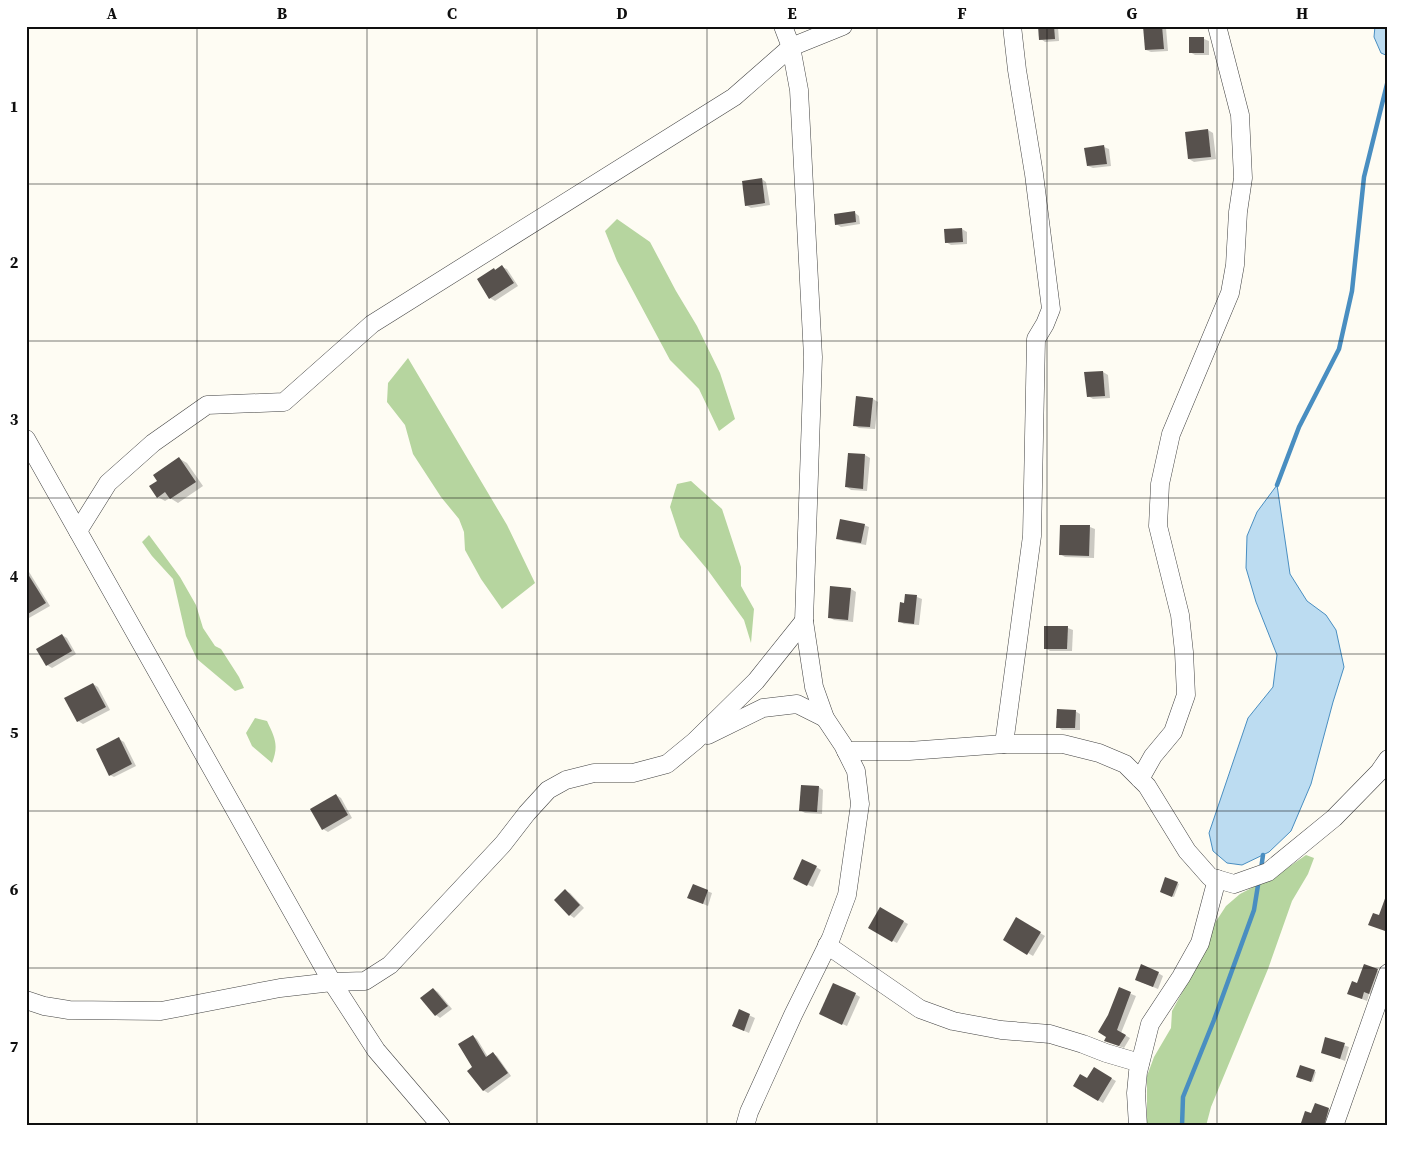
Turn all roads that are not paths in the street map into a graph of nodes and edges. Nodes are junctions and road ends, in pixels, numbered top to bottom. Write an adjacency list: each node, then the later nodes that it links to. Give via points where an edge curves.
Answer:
1 (783, 26): 5 (street)
2 (843, 26): 5 (street)
3 (1012, 26): 11 (street, via 1051,309 1036,339 1032,536)
4 (1217, 26): 14 (street, via 1240,115 1243,178 1235,265 1230,293 1171,434 1160,484 1158,526 1180,615 1186,695 1173,732 1153,756)
5 (791, 47): 7 (street, via 734,97 372,324 284,402 207,404 153,442 108,483); 8 (street, via 799,90 813,357)
6 (26, 439): 7 (street)
7 (78, 531): 18 (street)
8 (804, 621): 9 (street, via 814,687); 10 (street, via 756,681)
9 (825, 718): 10 (street, via 797,704 763,708); 12 (street)
10 (695, 741): 18 (street, via 667,764 633,773 594,773 566,780 548,790 503,844 390,965 364,981)
11 (1004, 744): 12 (street); 14 (street, via 1063,744 1099,753 1125,764)
12 (846, 752): 16 (street, via 856,772 860,804 847,895)
13 (1388, 759): 15 (street, via 1334,818 1268,872 1234,884)
14 (1140, 779): 15 (street, via 1187,851 1210,877)
15 (1217, 880): 20 (street, via 1200,943 1150,1024)
16 (827, 946): 20 (street, via 920,1009 953,1021 1001,1030 1050,1034); 22 (street, via 792,1015)
17 (1388, 973): 24 (street)
18 (332, 982): 19 (street, via 280,988 161,1012 69,1010); 21 (street, via 376,1050)
19 (26, 1000)
20 (1140, 1063): 23 (street, via 1136,1093)
21 (441, 1126)
22 (745, 1126)
23 (1138, 1126)
24 (1334, 1126)

